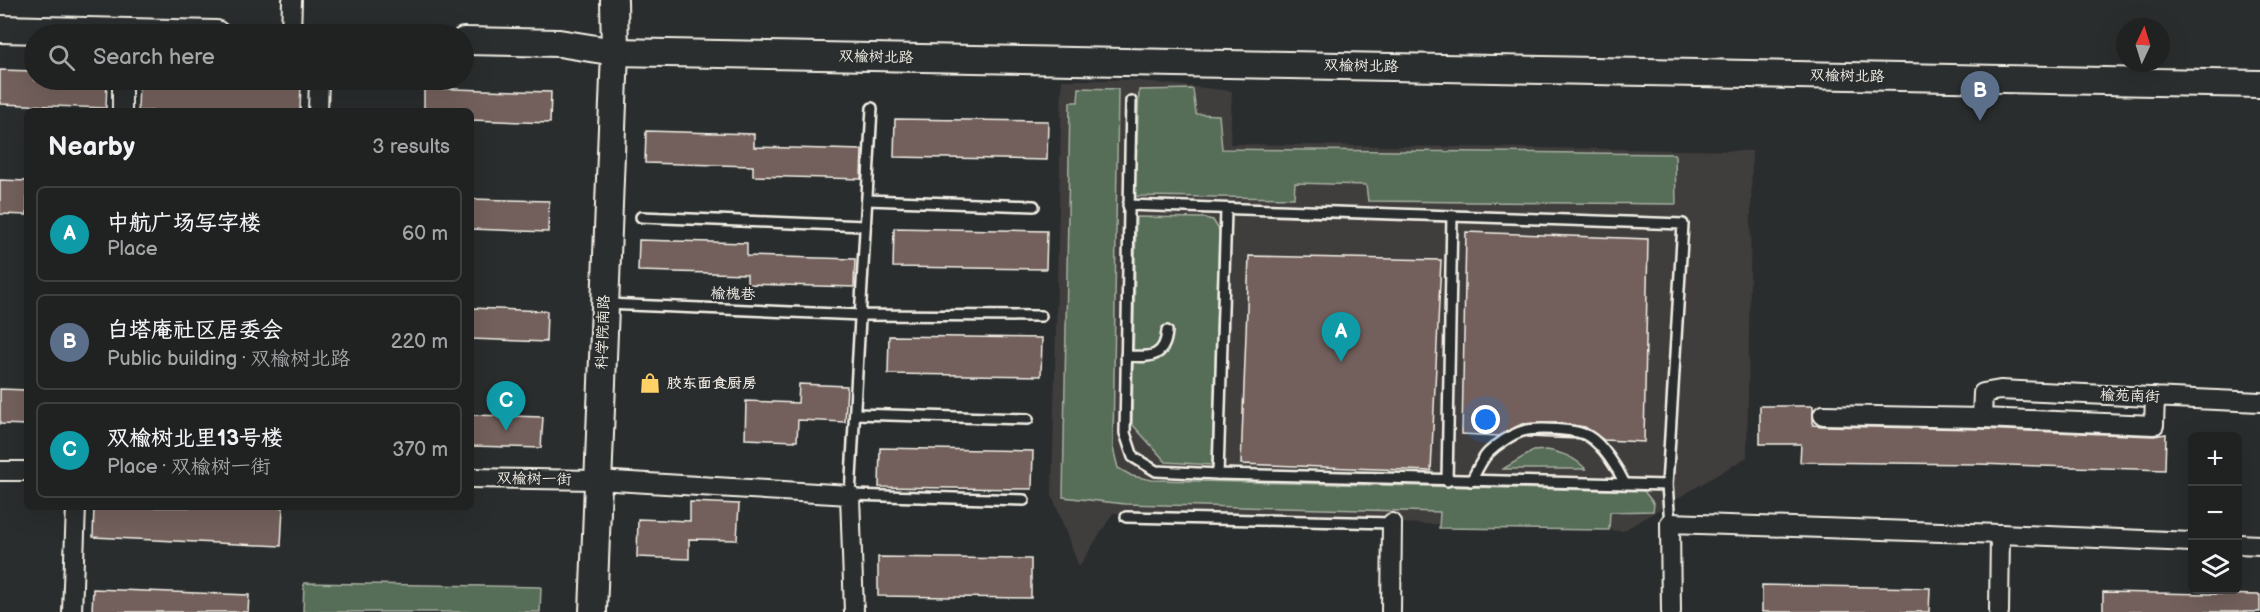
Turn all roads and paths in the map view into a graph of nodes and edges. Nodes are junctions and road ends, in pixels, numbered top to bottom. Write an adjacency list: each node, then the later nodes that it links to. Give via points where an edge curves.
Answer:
1 (292, 0): 4 (street)
2 (596, 0): 8 (street, 科学院南路)
3 (614, 0): 8 (street, 科学院南路)
4 (291, 24)
5 (0, 29): 6 (street)
6 (24, 30)
7 (474, 41): 8 (street, 双榆树北路, via 559,43)
8 (615, 51): 9 (street, 双榆树北路); 23 (street, 科学院南路)
9 (2260, 84)
10 (122, 90): 13 (street)
11 (319, 90): 14 (street)
12 (1131, 101): 17 (lane)
13 (122, 108)
14 (318, 108)
15 (872, 108): 16 (lane)
16 (867, 200): 18 (lane); 22 (lane)
17 (1128, 205): 19 (lane); 27 (lane)
18 (1034, 207)
19 (1226, 210): 20 (lane); 36 (lane)
20 (1452, 216): 39 (lane); 42 (lane, via 1683,224)
21 (641, 217): 22 (lane)
22 (865, 226): 24 (lane)
23 (604, 304): 24 (lane, 榆槐巷); 38 (street, 科学院南路)
24 (861, 315): 25 (lane, 榆槐巷); 30 (lane)
25 (1041, 316)
26 (1167, 331): 27 (lane, via 1164,347 1157,354)
27 (1126, 356): 36 (lane, via 1125,433 1132,457 1156,471)
28 (2156, 397): 29 (street, 榆苑南街); 32 (street, 榆苑南街, via 2000,390 1983,393); 32 (street, via 2154,425)
29 (2260, 402)
30 (855, 414): 33 (lane); 43 (lane)
31 (1823, 416): 32 (street)
32 (1982, 418)
33 (1028, 419)
34 (0, 471): 35 (street)
35 (24, 471)
36 (1218, 474): 39 (lane)
37 (474, 478): 38 (street, 双榆树一街)
38 (597, 480): 43 (street, 双榆树一街); 54 (street, 科学院南路)
39 (1447, 481): 40 (lane)
40 (1471, 482): 41 (lane); 41 (lane, via 1487,454 1502,442 1523,431 1565,430 1588,436 1618,469)
41 (1625, 484): 42 (lane)
42 (1667, 485): 48 (lane)
43 (850, 495): 44 (lane); 55 (street)
44 (1024, 500)
45 (76, 510): 53 (street)
46 (1126, 517): 47 (lane)
47 (1392, 523): 56 (street)
48 (1670, 523): 49 (street); 57 (street)
49 (2000, 534): 50 (street); 58 (street)
50 (2188, 542)
51 (2242, 544): 52 (street)
52 (2260, 545)
53 (72, 612)
54 (592, 612)
55 (854, 612)
56 (1391, 612)
57 (1671, 612)
58 (1999, 612)

